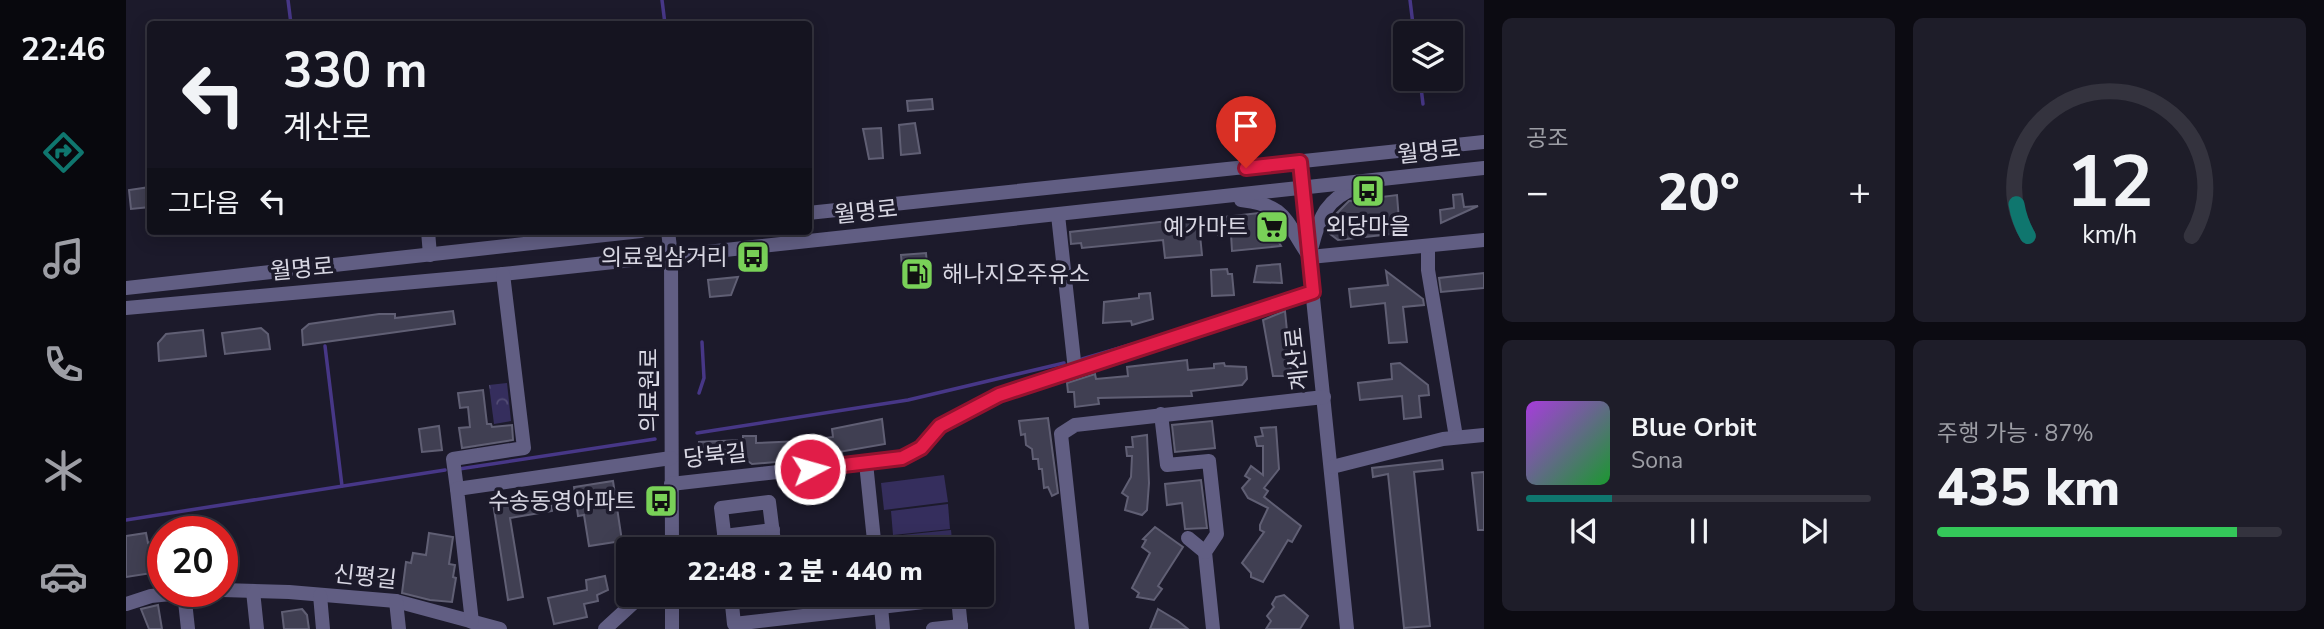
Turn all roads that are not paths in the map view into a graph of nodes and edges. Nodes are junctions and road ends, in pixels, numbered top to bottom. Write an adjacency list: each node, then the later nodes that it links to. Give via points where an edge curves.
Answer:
1 (1484, 142): 2 (street, 월명로)
2 (1300, 162): 5 (street, 계산로); 7 (street, 월명로)
3 (1484, 168): 4 (street, 월명로)
4 (1360, 182): 5 (street, 월명로); 16 (street, via 1323,211)
5 (1302, 188): 6 (street, 월명로); 16 (street, 계산로)
6 (1215, 197): 8 (street, 월명로); 16 (street, via 1270,204 1285,216)
7 (812, 213)
8 (1058, 215): 15 (street, 월명로); 21 (street)
9 (428, 235): 14 (street)
10 (606, 235): 14 (street, 월명로)
11 (668, 235): 15 (street, 의료원로)
12 (1484, 240): 13 (street)
13 (1428, 246): 16 (street); 25 (street)
14 (430, 255): 18 (street, 월명로)
15 (671, 256): 17 (street, 월명로); 27 (street, 의료원로)
16 (1310, 257): 19 (street, 계산로)
17 (503, 274): 20 (street, 월명로); 32 (street, via 524,448 453,458)
18 (126, 288)
19 (1313, 292): 21 (street, 당북길); 22 (street, 계산로)
20 (126, 308)
21 (1075, 370): 28 (street, 당북길, via 999,395 940,426 921,448)
22 (1324, 397): 23 (street); 30 (street, 계산로)
23 (1161, 414): 40 (street, via 1167,465 1209,461 1217,534); 68 (street, via 1074,425 1061,434)
24 (1484, 435): 25 (street)
25 (1456, 438): 30 (street)
26 (930, 455): 28 (street)
27 (671, 458): 31 (street, 의료원로); 32 (street)
28 (902, 458): 29 (street, 당북길)
29 (866, 463): 31 (street, 당북길); 38 (street)
30 (1332, 467): 70 (street, 계산로)
31 (671, 484): 34 (street, 의료원로)
32 (457, 489): 55 (street)
33 (773, 530): 35 (street, via 769,502 721,508); 36 (street); 37 (street)
34 (672, 537)
35 (724, 537)
36 (747, 537)
37 (774, 537)
38 (874, 537)
39 (1188, 538): 40 (street)
40 (1205, 552): 69 (street)
41 (238, 591): 42 (street, 신평길)
42 (253, 591): 43 (street, 신평길); 60 (street)
43 (320, 594): 45 (street, 신평길); 61 (street)
44 (147, 597): 46 (street)
45 (396, 601): 55 (street, 신평길); 62 (street)
46 (126, 604)
47 (186, 607): 59 (street)
48 (629, 607): 54 (street)
49 (672, 607): 65 (street)
50 (732, 607): 56 (street)
51 (845, 607): 56 (street)
52 (881, 607): 66 (street)
53 (959, 607): 57 (street)
54 (623, 612): 63 (street); 64 (street)
55 (472, 622): 58 (street, 신평길)
56 (734, 626)
57 (961, 627): 67 (street)
58 (493, 628)
59 (188, 629)
60 (257, 629)
61 (323, 629)
62 (399, 629)
63 (605, 629)
64 (623, 629)
65 (672, 629)
66 (883, 629)
67 (933, 629)
68 (1082, 629)
69 (1213, 629)
70 (1347, 629)

